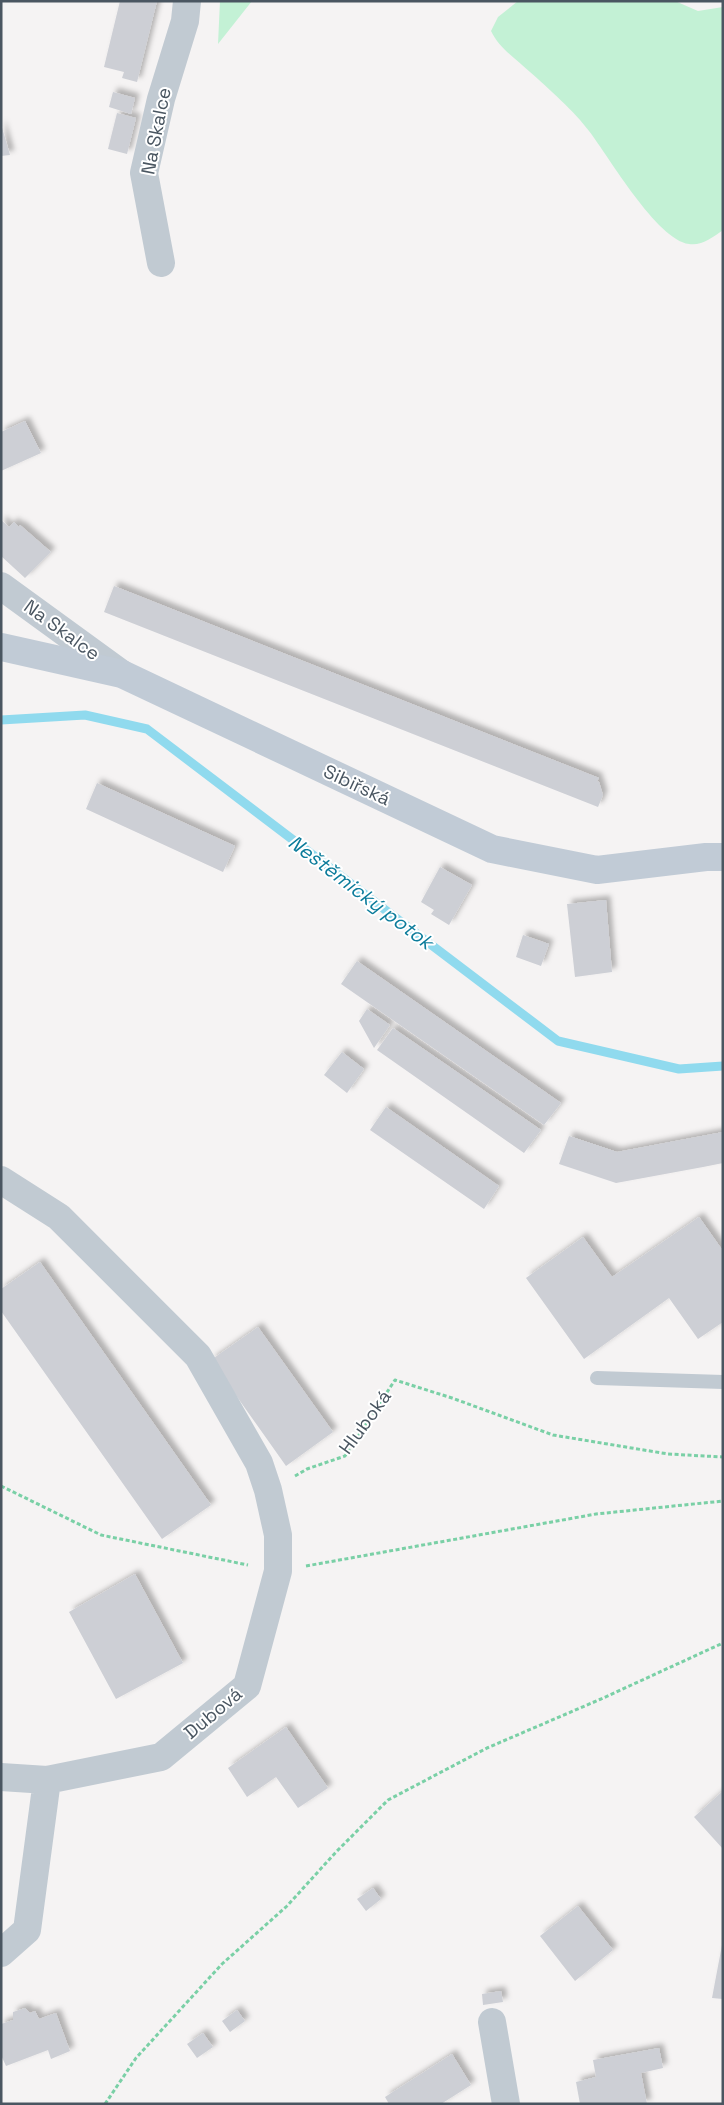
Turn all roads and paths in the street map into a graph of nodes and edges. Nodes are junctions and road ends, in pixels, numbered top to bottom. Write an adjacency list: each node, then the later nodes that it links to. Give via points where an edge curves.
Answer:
1 (188, 1): 2 (street, Na Skalce, via 144,173)
2 (161, 263)
3 (1, 586): 5 (street, Na Skalce)
4 (1, 646): 5 (street, Sibiřská)
5 (122, 674): 6 (street, Sibiřská, via 492,849 597,870)
6 (723, 857)
7 (1, 1180): 12 (street, via 59,1217 198,1356 259,1462)
8 (597, 1378): 9 (lane)
9 (723, 1382)
10 (723, 1457): 12 (path, Hluboká, via 668,1454 553,1434 395,1380 344,1456 307,1469)
11 (1, 1486): 14 (path, via 101,1535)
12 (268, 1490): 14 (street, Dubová, via 278,1534)
13 (723, 1501): 14 (path, via 596,1514)
14 (278, 1571): 17 (street, Dubová, via 247,1686 161,1757)
15 (723, 1643): 20 (path, via 487,1748 388,1800 287,1906 222,1964 136,2058)
16 (1, 1777): 17 (street, Dubová)
17 (47, 1780): 18 (street, via 28,1930)
18 (1, 1953)
19 (492, 2022): 21 (street)
20 (105, 2104)
21 (506, 2104)

